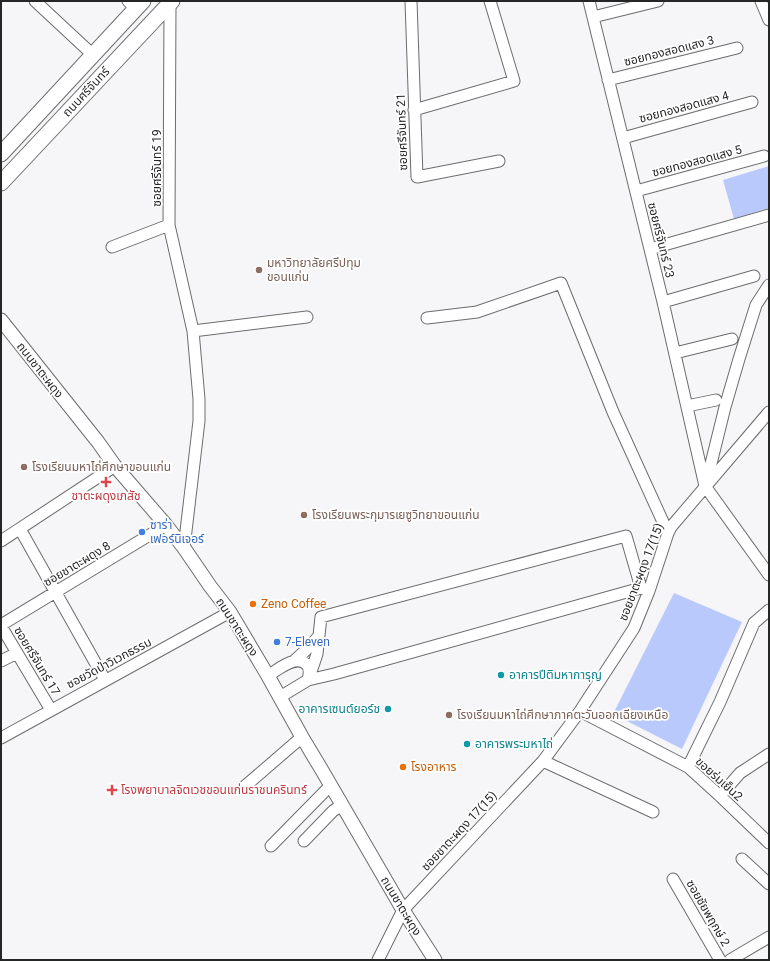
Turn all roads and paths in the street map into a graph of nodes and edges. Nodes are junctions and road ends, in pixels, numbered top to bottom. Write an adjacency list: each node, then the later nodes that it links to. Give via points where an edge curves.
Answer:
1 (35, 1): 12 (street)
2 (411, 1): 15 (street, ซอยศรีจันทร์ 21)
3 (490, 1): 15 (street, via 514,81)
4 (589, 1): 9 (street, ซอยศรีจันทร์ 23)
5 (658, 1): 9 (street)
6 (761, 1): 10 (street)
7 (171, 2): 20 (main road, ถนนศรีจันทร์); 23 (street, ซอยศรีจันทร์ 19)
8 (136, 4): 12 (main road, ถนนศรีจันทร์)
9 (593, 18): 13 (street, ซอยศรีจันทร์ 23)
10 (769, 20)
11 (737, 48): 13 (street, ซอยทองสอดแสง 3)
12 (93, 55): 17 (main road, ถนนศรีจันทร์)
13 (608, 80): 16 (street, ซอยศรีจันทร์ 23)
14 (752, 102): 16 (street, ซอยทองสอดแสง 4)
15 (414, 110): 19 (street, ซอยศรีจันทร์ 21, via 417,177)
16 (623, 138): 21 (street, ซอยศรีจันทร์ 23)
17 (1, 154)
18 (764, 156): 21 (street, ซอยทองสอดแสง 5)
19 (499, 161)
20 (1, 183)
21 (636, 191): 25 (street, ซอยศรีจันทร์ 23)
22 (769, 215): 25 (street)
23 (170, 225): 24 (street); 32 (street, ซอยศรีจันทร์ 19)
24 (112, 247)
25 (650, 249): 28 (street, ซอยศรีจันทร์ 23)
26 (754, 276): 28 (street)
27 (769, 285): 39 (street, via 756,305 725,406)
28 (663, 302): 34 (street, ซอยศรีจันทร์ 23)
29 (307, 317): 32 (street)
30 (427, 318): 42 (street, via 477,312 561,283 613,412)
31 (1, 320): 38 (street, ถนนชาตะผดุง)
32 (193, 331): 44 (street, ซอยศรีจันทร์ 19, via 199,421)
33 (732, 339): 34 (street)
34 (675, 353): 36 (street, ซอยศรีจันทร์ 23)
35 (716, 400): 36 (street)
36 (687, 406): 39 (street, ซอยศรีจันทร์ 23)
37 (769, 412): 39 (street, ซอยชาตะผดุง 17(15))
38 (115, 466): 40 (street, ถนนชาตะผดุง); 41 (street)
39 (705, 486): 42 (street, ซอยชาตะผดุง 17(15)); 45 (street)
40 (166, 525): 44 (street, ถนนชาตะผดุง); 47 (street, ซอยชาตะผดุง 8)
41 (20, 529): 43 (street); 47 (street)
42 (668, 533): 46 (street, ซอยชาตะผดุง 17(15))
43 (1, 541)
44 (184, 548): 49 (street, ถนนชาตะผดุง)
45 (769, 575)
46 (645, 590): 51 (street, via 626,536 321,617); 56 (street, via 334,674); 60 (street, ซอยชาตะผดุง 17(15), via 634,628)
47 (56, 592): 50 (street, ซอยชาตะผดุง 8); 57 (street)
48 (769, 610): 65 (street, via 754,623 720,702)
49 (230, 612): 55 (street, ถนนชาตะผดุง); 57 (street, ซอยวัดป่าวิเวกธรรม)
50 (1, 625): 52 (street, ซอยศรีจันทร์ 17)
51 (318, 636): 54 (street); 56 (street)
52 (17, 653): 53 (street); 59 (street, ซอยศรีจันทร์ 17)
53 (1, 661)
54 (294, 661): 55 (street); 56 (street, via 304,662 308,667)
55 (268, 676): 58 (street, ถนนชาตะผดุง)
56 (309, 677): 58 (street)
57 (106, 680): 59 (street, ซอยวัดป่าวิเวกธรรม)
58 (280, 697): 61 (street, ถนนชาตะผดุง)
59 (51, 710): 62 (street, ซอยวัดป่าวิเวกธรรม)
60 (580, 711): 64 (street, ซอยชาตะผดุง 17(15)); 65 (street, ขอยร่มเย็น2)
61 (302, 737): 66 (street, ถนนชาตะผดุง); 67 (street)
62 (1, 738)
63 (769, 754): 68 (street, via 740,773)
64 (543, 761): 70 (street); 77 (street, ซอยชาตะผดุง 17(15))
65 (688, 767): 68 (street, ขอยร่มเย็น2)
66 (331, 785): 69 (street, ถนนชาตะผดุง); 73 (street)
67 (244, 787)
68 (720, 796): 72 (street, ขอยร่มเย็น2)
69 (342, 805): 71 (street); 77 (street, ถนนชาตะผดุง)
70 (653, 812)
71 (304, 841)
72 (769, 843)
73 (270, 846)
74 (742, 859): 76 (street)
75 (673, 880): 79 (street, ซอยชัยพฤกษ์ 2)
76 (769, 884)
77 (403, 910): 80 (street, ซอยชาตะผดุง 17(15)); 81 (street, ถนนชาตะผดุง)
78 (769, 937): 82 (street)
79 (716, 959)
80 (378, 960)
81 (435, 960)
82 (730, 960)

